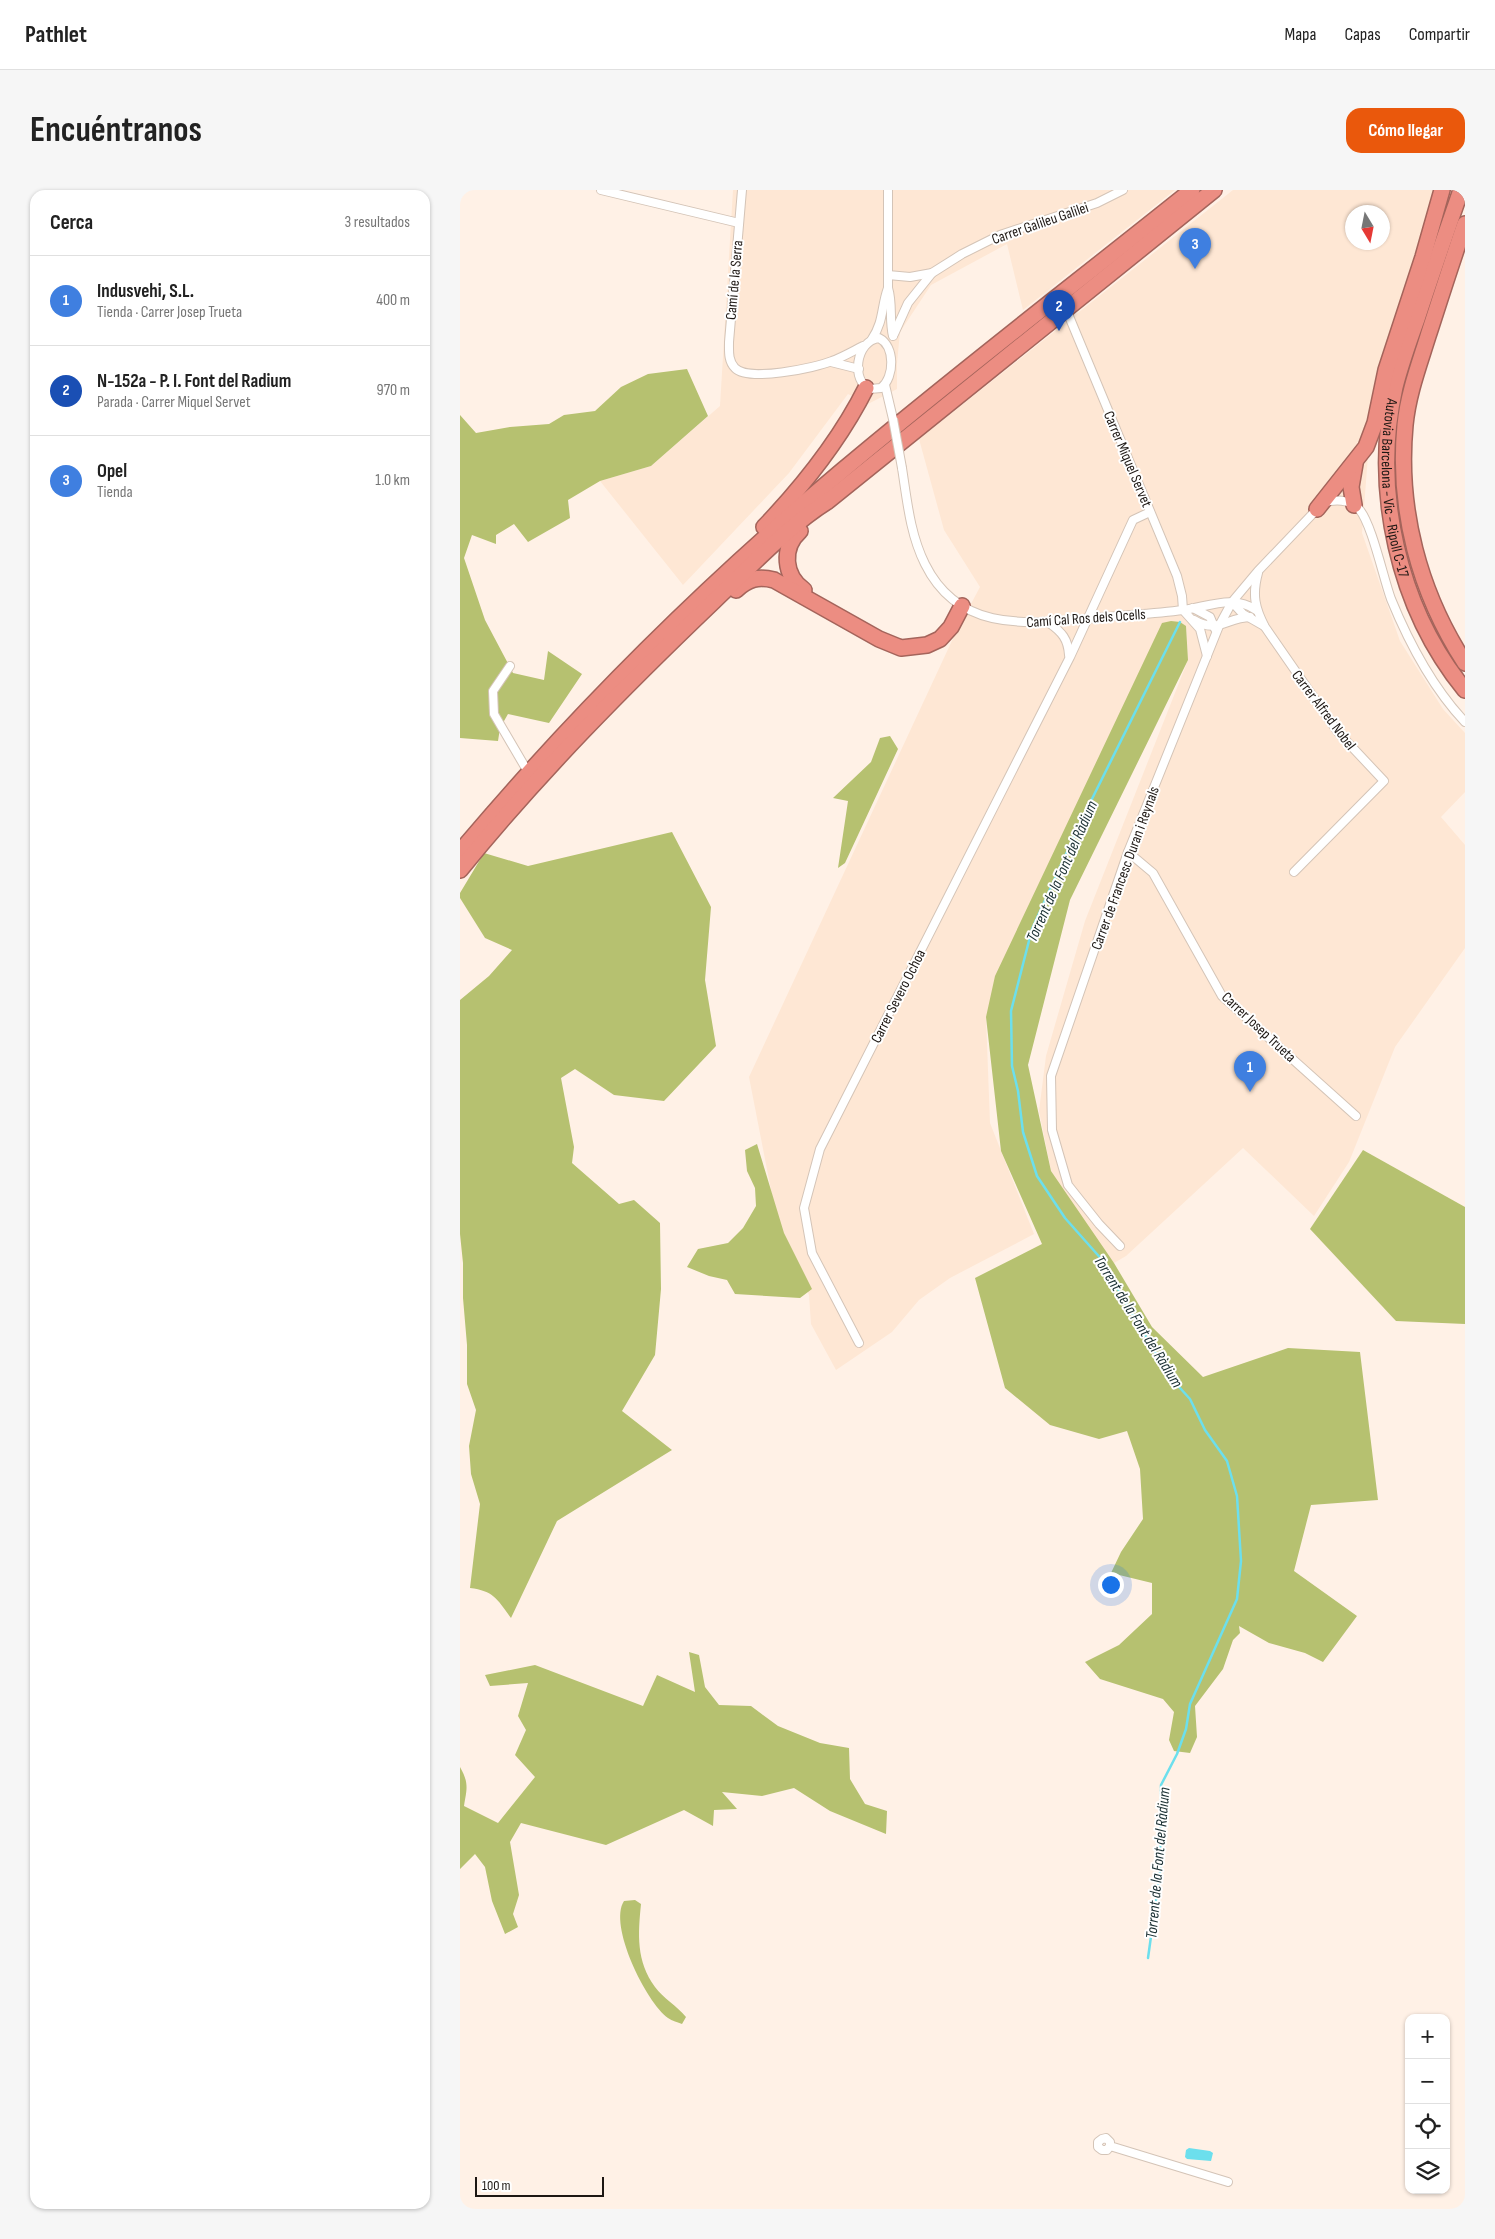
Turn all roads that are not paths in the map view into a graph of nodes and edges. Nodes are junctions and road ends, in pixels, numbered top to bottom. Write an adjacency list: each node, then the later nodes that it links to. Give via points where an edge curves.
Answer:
1 (601, 190): 9 (street)
2 (742, 190): 9 (street, Camí de la Serra)
3 (888, 190): 12 (street)
4 (1124, 190): 11 (street, Carrer Galileu Galilei, via 1097,204 1000,235)
5 (1214, 190): 14 (highway)
6 (1442, 190): 23 (highway, via 1386,370 1376,423)
7 (1188, 192): 28 (highway, via 843,470)
8 (1459, 192): 47 (highway, Autovia Barcelona - Vic - Ripoll C-17, via 1395,388 1388,453 1388,495 1396,544 1410,594 1432,642)
9 (739, 222): 19 (street, Camí de la Serra, via 730,361 735,368 752,375)
10 (1465, 224): 45 (highway, Autovia Barcelona - Vic - Ripoll C-17, via 1416,374 1406,424 1403,470 1412,543 1426,588 1446,634)
11 (932, 273): 12 (street, Carrer Galileu Galilei, via 910,277); 15 (street, Carrer Galileu Galilei, via 908,303)
12 (888, 275): 13 (street)
13 (888, 288): 15 (street); 16 (street, via 880,328)
14 (1066, 309): 24 (highway); 27 (street, Carrer Miquel Servet)
15 (893, 336): 17 (street, Carrer Galileu Galilei)
16 (872, 339): 17 (street, via 879,338); 18 (street)
17 (888, 345): 21 (street, via 889,378)
18 (863, 346): 19 (street); 20 (street)
19 (831, 362): 20 (street)
20 (859, 369): 22 (street)
21 (886, 385): 22 (street, via 876,390); 32 (street, Camí Cal Ros dels Ocells, bridge, via 912,526 925,565 943,590)
22 (866, 388): 28 (highway, via 817,468 752,540)
23 (1355, 464): 25 (highway, via 1351,487); 26 (highway)
24 (828, 501): 30 (highway, via 820,514 794,536 788,552 789,573); 40 (highway, via 760,558)
25 (1354, 505): 26 (street, via 1335,500); 48 (street, via 1364,516 1391,598 1410,641 1436,687)
26 (1317, 508): 29 (street, Carrer de Francesc Duran i Reynals)
27 (1150, 512): 34 (street, Carrer Miquel Servet, via 1180,586); 37 (street, Carrer Severo Ochoa, via 1133,520)
28 (746, 555): 49 (highway, via 602,694)
29 (1258, 571): 31 (street, Carrer de Francesc Duran i Reynals); 35 (street, Carrer Alfred Nobel, via 1254,592)
30 (811, 599): 32 (highway, via 879,639 901,648 928,645 940,639); 40 (highway, via 774,580 758,578 743,584)
31 (1232, 602): 33 (street, Camí Cal Ros dels Ocells); 35 (street, via 1246,604); 36 (street, Carrer Alfred Nobel); 42 (street, Carrer de Francesc Duran i Reynals)
32 (962, 606): 39 (street, Camí Cal Ros dels Ocells, via 1005,621)
33 (1193, 608): 34 (street, Camí Cal Ros dels Ocells); 42 (street, via 1210,618)
34 (1183, 610): 37 (street, Camí Cal Ros dels Ocells); 38 (street)
35 (1256, 610): 41 (street, Carrer Alfred Nobel)
36 (1250, 617): 41 (street, Carrer Alfred Nobel); 42 (street, via 1237,618)
37 (1088, 618): 39 (street, Camí Cal Ros dels Ocells); 43 (street, Carrer Severo Ochoa)
38 (1194, 620): 42 (street); 44 (street, via 1203,635)
39 (1049, 623): 43 (street, via 1063,634)
40 (688, 626): 52 (highway, via 532,784)
41 (1265, 627): 53 (street, Carrer Alfred Nobel, via 1337,731 1384,781)
42 (1217, 629): 44 (street, Carrer de Francesc Duran i Reynals)
43 (1070, 657): 56 (street, Carrer Severo Ochoa, via 820,1150 804,1208 812,1254)
44 (1207, 657): 51 (street, Carrer de Francesc Duran i Reynals)
45 (1465, 663)
46 (510, 666): 49 (street, via 493,691 494,714)
47 (1465, 690)
48 (1465, 722)
49 (528, 772): 50 (highway)
50 (460, 852)
51 (1128, 852): 54 (street, Carrer Josep Trueta, via 1153,872 1222,996); 55 (street, Carrer de Francesc Duran i Reynals, via 1051,1076 1052,1130 1068,1185)
52 (460, 870)
53 (1294, 872)
54 (1356, 1116)
55 (1120, 1246)
56 (859, 1343)
57 (1110, 2146): 58 (street)
58 (1228, 2182)

